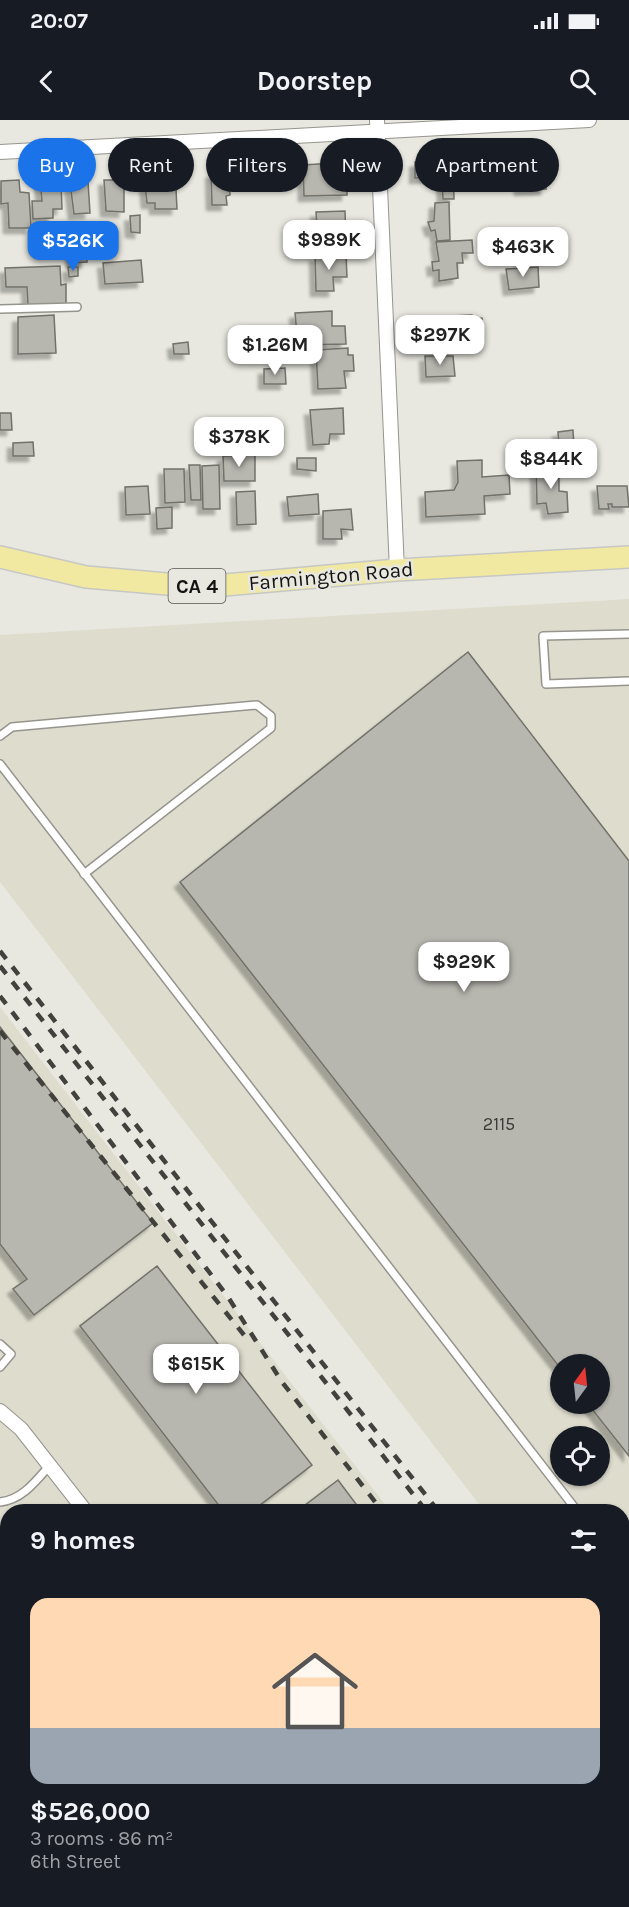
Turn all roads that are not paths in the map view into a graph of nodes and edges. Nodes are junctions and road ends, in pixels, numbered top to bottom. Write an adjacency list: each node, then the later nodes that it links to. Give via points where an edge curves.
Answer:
1 (589, 120): 2 (street)
2 (377, 126): 3 (street); 8 (street)
3 (0, 152)
4 (77, 307): 5 (lane)
5 (0, 309)
6 (629, 556): 8 (main road, Farmington Road / CA 4)
7 (0, 557): 8 (main road, Farmington Road / CA 4, via 86,577 202,587)
8 (396, 570)
9 (629, 634): 10 (lane, via 543,636 546,684)
10 (629, 681)
11 (0, 736): 13 (lane, via 12,727 257,705 272,717 271,728)
12 (0, 764): 13 (lane)
13 (84, 874): 20 (lane)
14 (0, 1344): 15 (lane, via 11,1354)
15 (0, 1367)
16 (0, 1411): 17 (street, via 21,1429)
17 (50, 1465): 18 (lane, via 22,1494 9,1502); 19 (street)
18 (0, 1502)
19 (80, 1504)
20 (572, 1504)

